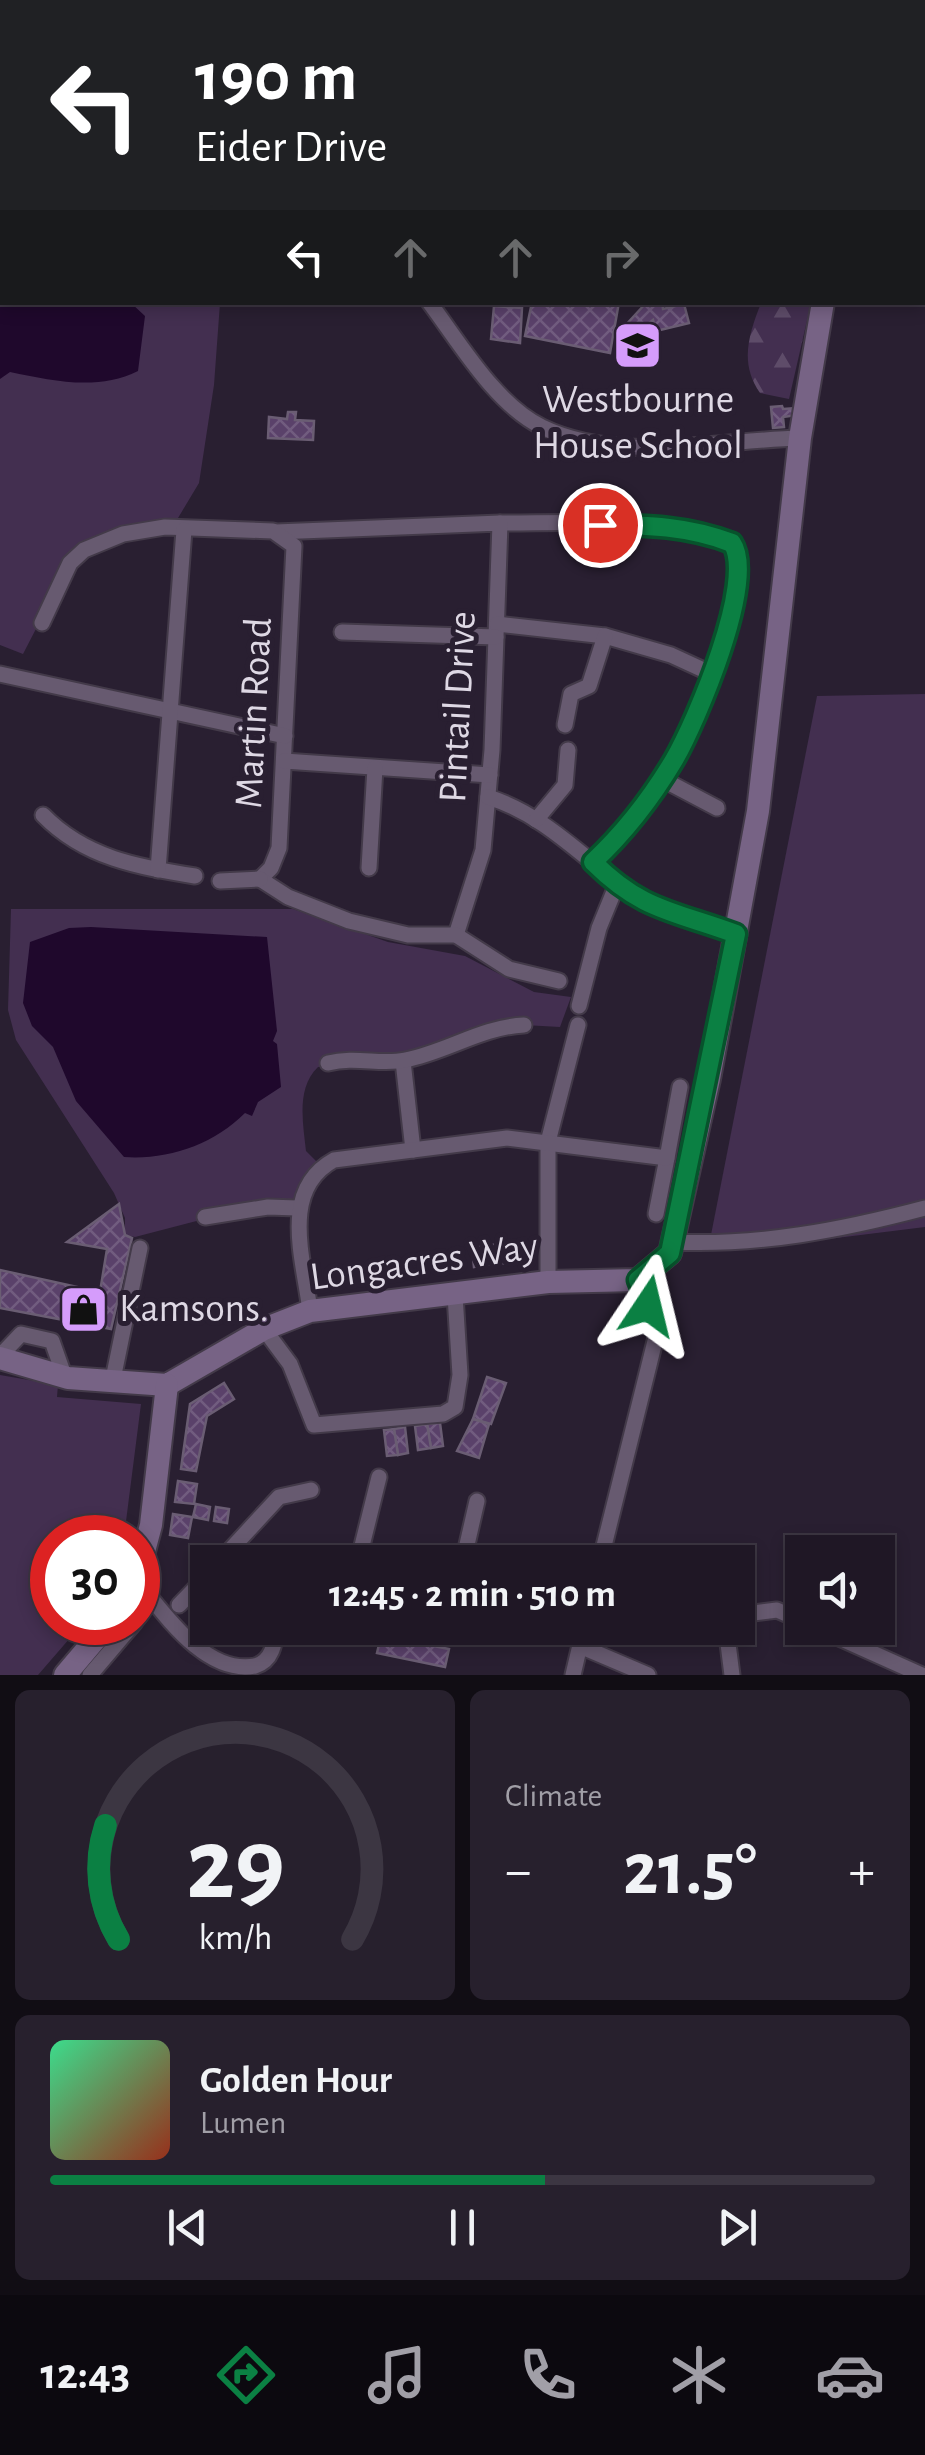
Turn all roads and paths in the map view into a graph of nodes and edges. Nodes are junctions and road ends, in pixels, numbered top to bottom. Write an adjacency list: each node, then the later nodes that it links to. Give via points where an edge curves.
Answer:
1 (431, 305): 3 (street, via 485,374 540,426 580,439 647,446)
2 (822, 305): 3 (main road)
3 (800, 438): 32 (main road, via 769,728)
4 (500, 523): 6 (street); 8 (street, Pintail Drive); 11 (street, via 673,526 732,543 740,565 735,604)
5 (184, 530): 6 (street); 7 (street, via 147,528 84,550 70,562); 13 (street)
6 (275, 532): 15 (street, Martin Road, via 294,546)
7 (42, 623)
8 (496, 631): 9 (street); 10 (street); 19 (street, Pintail Drive)
9 (342, 632)
10 (605, 636): 11 (street); 14 (street, via 589,686 571,694)
11 (710, 673): 20 (street, via 686,738)
12 (0, 674): 13 (street)
13 (170, 711): 15 (street); 27 (street)
14 (565, 725)
15 (286, 736): 17 (street, Martin Road)
16 (568, 750): 24 (street, via 565,785)
17 (284, 761): 18 (street); 29 (street, Martin Road, via 279,848)
18 (375, 768): 19 (street); 26 (street)
19 (490, 776): 21 (street, Pintail Drive)
20 (662, 778): 22 (street); 25 (street)
21 (488, 798): 24 (street); 33 (street, Pintail Drive, via 477,878)
22 (717, 808)
23 (43, 815): 27 (street, via 94,852)
24 (536, 820): 25 (street)
25 (593, 862): 31 (street)
26 (369, 868)
27 (158, 870): 28 (street)
28 (195, 876)
29 (260, 879): 30 (street); 33 (street, via 349,921 408,935)
30 (220, 881)
31 (617, 884): 32 (street, via 657,910); 35 (street)
32 (736, 934): 48 (main road)
33 (456, 935): 34 (street, via 509,969)
34 (558, 982)
35 (580, 1006)
36 (524, 1025): 38 (street, via 499,1026)
37 (578, 1025): 41 (street)
38 (403, 1061): 39 (street); 42 (street)
39 (328, 1063)
40 (680, 1087): 43 (street)
41 (548, 1142): 42 (street, via 507,1138); 43 (street); 51 (street)
42 (413, 1150): 44 (street, via 334,1160 308,1182)
43 (667, 1158): 46 (street)
44 (297, 1208): 47 (street); 53 (street)
45 (925, 1208): 48 (street, via 845,1229 728,1244)
46 (656, 1214)
47 (205, 1218)
48 (673, 1242): 50 (main road, via 670,1253)
49 (140, 1248): 57 (street)
50 (638, 1280): 51 (main road, Longacres Way); 66 (street, via 657,1333)
51 (548, 1282): 52 (main road, Longacres Way)
52 (455, 1296): 53 (main road, Longacres Way); 54 (street, via 460,1375 455,1407 443,1414 314,1425 290,1364)
53 (310, 1311): 54 (main road, Longacres Way)
54 (264, 1329): 58 (main road, Longacres Way)
55 (0, 1357): 56 (main road); 56 (street, via 22,1334 52,1341)
56 (65, 1378): 57 (main road)
57 (112, 1384): 58 (main road)
58 (167, 1385): 62 (main road)
59 (379, 1478): 64 (street)
60 (311, 1490): 63 (street, via 279,1497)
61 (478, 1501): 65 (street)
62 (151, 1515)
63 (241, 1545)
64 (362, 1545)
65 (467, 1545)
66 (604, 1545)
67 (190, 1594): 68 (street)
68 (179, 1605)
69 (160, 1608): 78 (street, via 182,1636 234,1667 250,1668)
70 (755, 1613): 71 (street)
71 (785, 1614)
72 (90, 1645): 79 (main road)
73 (116, 1645): 80 (street)
74 (272, 1645): 78 (street)
75 (727, 1645): 84 (street)
76 (854, 1645): 85 (street)
77 (580, 1646): 82 (street); 83 (street)
78 (270, 1655): 81 (street)
79 (65, 1675)
80 (90, 1675)
81 (269, 1675)
82 (572, 1675)
83 (648, 1675)
84 (730, 1675)
85 (922, 1675)

